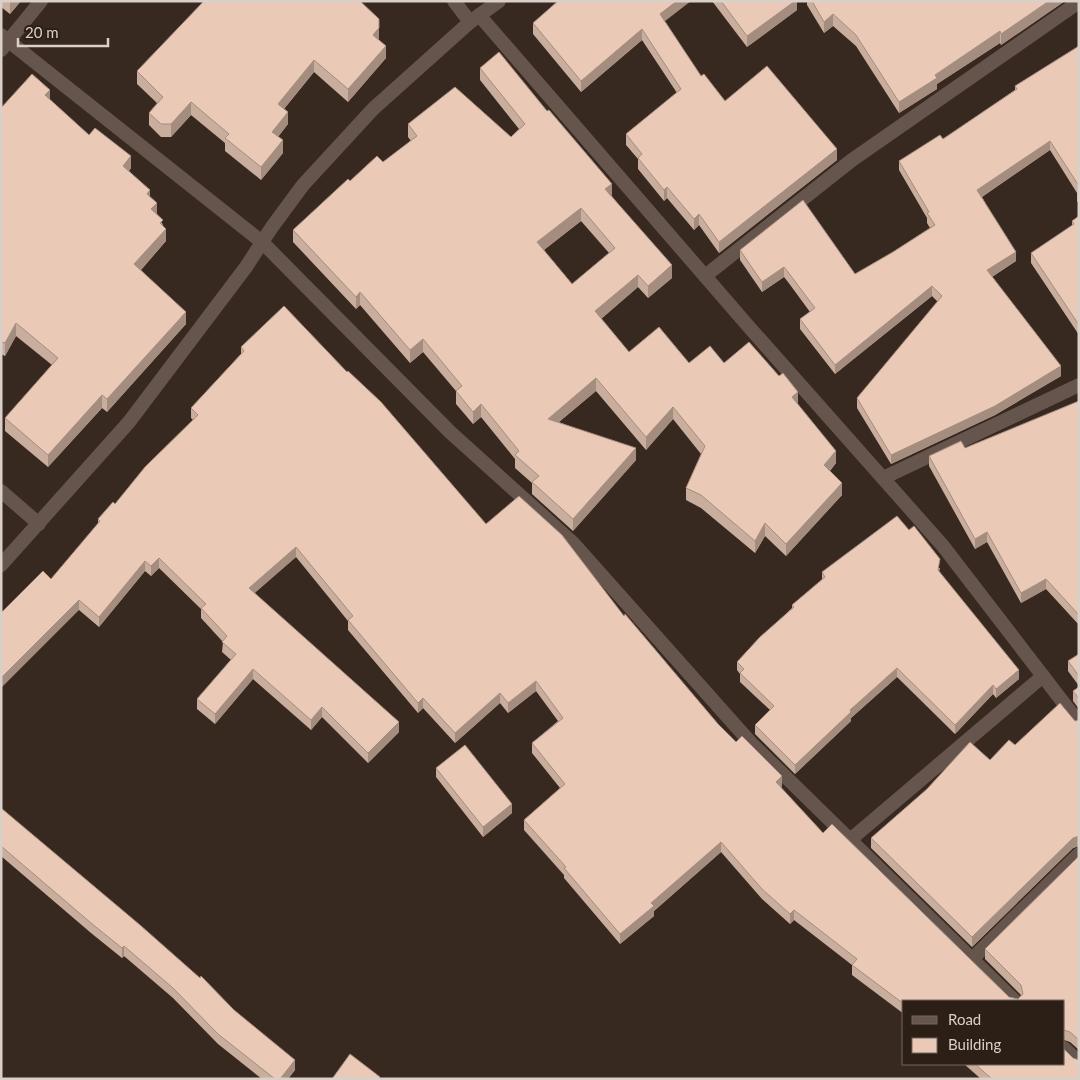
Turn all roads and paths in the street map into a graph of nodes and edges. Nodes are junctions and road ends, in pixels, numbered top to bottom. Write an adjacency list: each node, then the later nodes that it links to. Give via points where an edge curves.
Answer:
1 (41, 1): 6 (street)
2 (454, 1): 5 (street)
3 (499, 1): 5 (street)
4 (1079, 2): 8 (street, via 852,160)
5 (474, 18): 7 (street, via 373,109 304,185); 8 (street)
6 (4, 42): 7 (street)
7 (262, 242): 12 (street, via 130,422); 16 (street, via 450,432 573,543 750,742)
8 (705, 276): 10 (street)
9 (1079, 385): 10 (street)
10 (883, 478): 14 (street, via 943,546)
11 (1, 491): 12 (street)
12 (39, 524): 13 (street)
13 (1, 566)
14 (1043, 676): 15 (street); 16 (street)
15 (1079, 723)
16 (850, 840): 18 (street)
17 (1079, 854): 18 (street)
18 (972, 960): 19 (street)
19 (1014, 1000)
20 (1065, 1049): 21 (street)
21 (1079, 1062)

